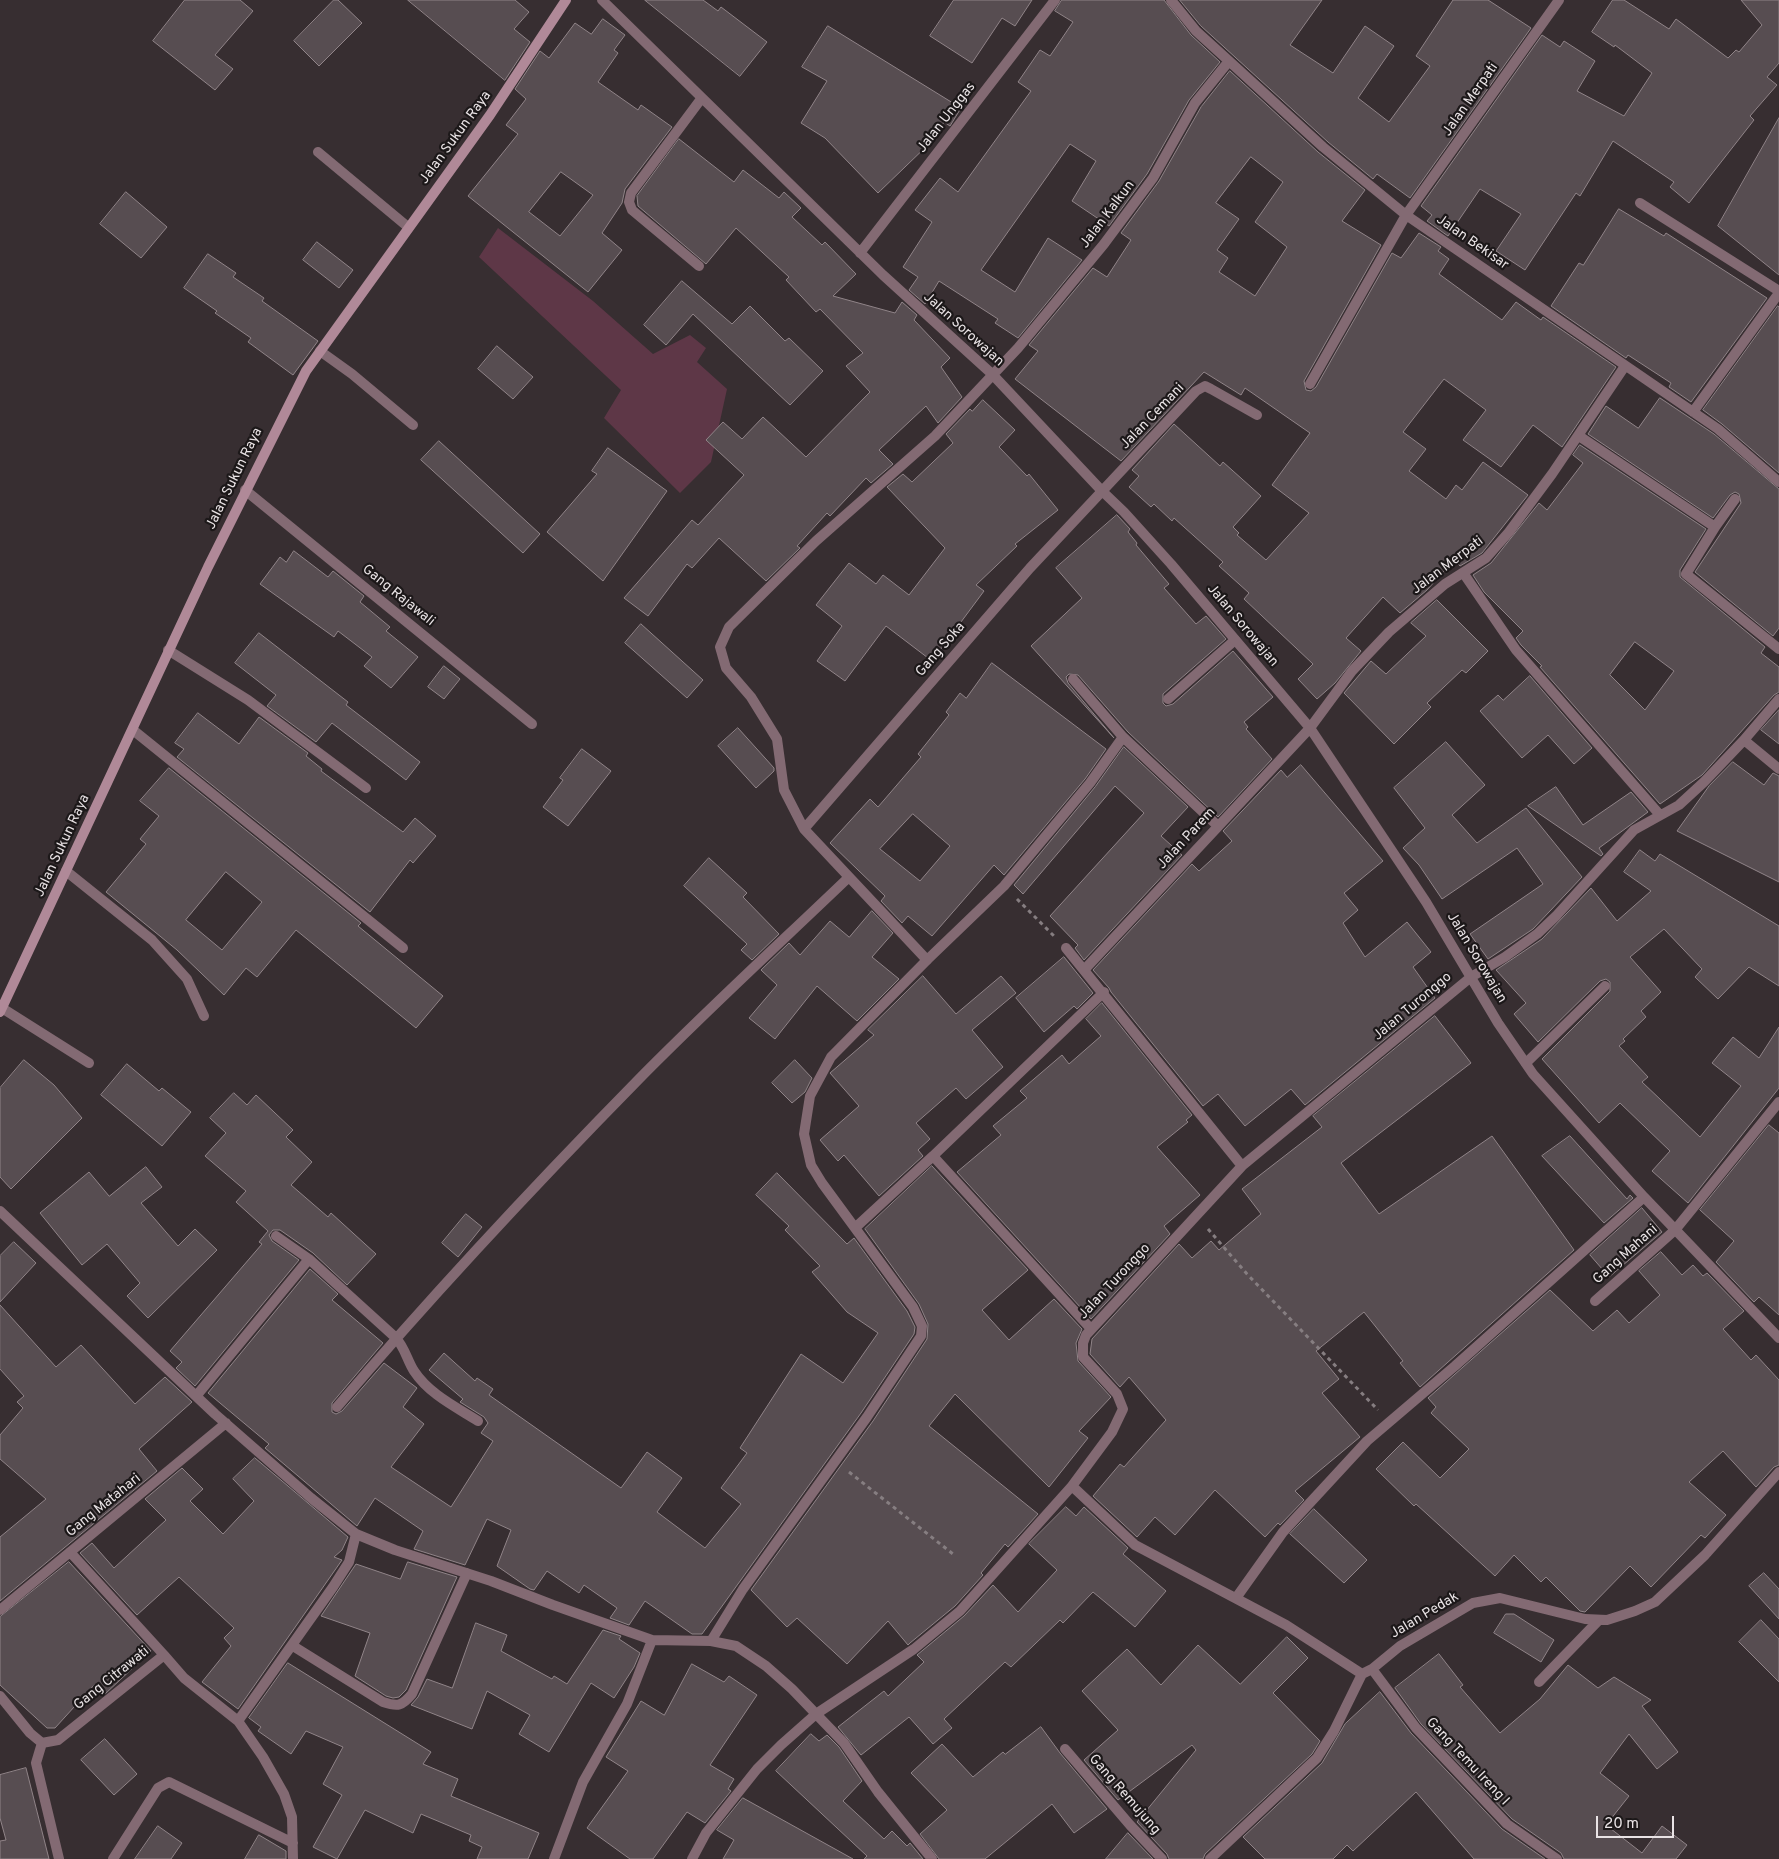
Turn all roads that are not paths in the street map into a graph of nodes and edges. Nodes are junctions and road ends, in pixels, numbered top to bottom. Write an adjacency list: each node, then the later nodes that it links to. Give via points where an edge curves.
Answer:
1 (566, 0): 11 (street, Jalan Sukun Raya, via 490,115)
2 (602, 0): 7 (street, Jalan Sorowajan)
3 (1055, 0): 12 (street, Jalan Unggas)
4 (1172, 0): 6 (street, Jalan Bekisar, via 1196,31)
5 (1559, 0): 10 (street, Jalan Merpati)
6 (1228, 61): 10 (street, Jalan Bekisar, via 1323,147); 17 (street, Jalan Kalkun, via 1195,103 1153,178 1104,244 1018,348)
7 (701, 99): 12 (street, Jalan Sorowajan); 13 (street, via 631,194 629,202 632,210)
8 (318, 152): 11 (street)
9 (1640, 203): 14 (street)
10 (1406, 215): 16 (street, Jalan Bekisar); 18 (street, Jalan Merpati)
11 (408, 227): 15 (street, Jalan Sukun Raya)
12 (860, 253): 17 (street, Jalan Sorowajan)
13 (699, 266)
14 (1779, 292): 19 (street)
15 (320, 351): 21 (street); 24 (street, Jalan Sukun Raya, via 301,379)
16 (1626, 366): 19 (street, Jalan Bekisar); 22 (street, Jalan Merpati)
17 (992, 374): 25 (street, Jalan Sorowajan); 44 (street, Jalan Kalkun, via 935,436 816,541 729,627 720,646 726,668 750,697 777,739 784,790)
18 (1310, 384)
19 (1693, 412): 23 (street, Jalan Bekisar, via 1718,429)
20 (1257, 415): 25 (street, Jalan Cemani, via 1205,386 1196,391)
21 (413, 425)
22 (1579, 436): 27 (street); 28 (street, Jalan Merpati, via 1509,532 1486,558)
23 (1779, 482)
24 (245, 490): 31 (street, Jalan Sukun Raya); 35 (street, Gang Rajawali)
25 (1101, 490): 29 (street, Jalan Sorowajan); 44 (street, Gang Soka)
26 (1735, 499): 27 (street)
27 (1714, 527): 30 (street, via 1684,578)
28 (1464, 574): 36 (street, Jalan Merpati, via 1445,584 1389,632 1352,671); 42 (street, via 1516,650)
29 (1235, 640): 33 (street); 36 (street, Jalan Sorowajan)
30 (1779, 649)
31 (168, 650): 37 (street, Jalan Sukun Raya); 41 (street, via 248,700)
32 (1073, 679): 38 (street)
33 (1168, 699)
34 (1779, 699): 39 (street, Jalan Turonggo)
35 (532, 724)
36 (1310, 728): 43 (street, Jalan Parem); 51 (street, Jalan Sorowajan, via 1426,902)
37 (133, 730): 45 (street, Jalan Sukun Raya); 47 (street)
38 (1123, 737): 43 (street); 49 (street, via 1090,783 1004,886)
39 (1744, 740): 40 (street); 42 (street, Jalan Turonggo, via 1679,805)
40 (1779, 769)
41 (366, 788)
42 (1660, 815): 51 (street, Jalan Turonggo, via 1634,830 1537,934)
43 (1218, 826): 50 (street, Jalan Parem)
44 (804, 829): 46 (street, Jalan Kalkun)
45 (66, 871): 54 (street, Jalan Sukun Raya); 55 (street, via 152,940 187,979)
46 (849, 877): 49 (street, Jalan Kalkun); 69 (street, via 640,1078 532,1189)
47 (403, 948)
48 (1066, 948): 50 (street)
49 (927, 960): 63 (street, via 831,1056 810,1096 804,1134 811,1164)
50 (1085, 969): 53 (street)
51 (1471, 976): 57 (street, Jalan Sorowajan); 60 (street, Jalan Turonggo)
52 (1604, 986): 57 (street)
53 (1104, 992): 59 (street); 60 (street)
54 (1, 1010): 56 (street)
55 (204, 1016)
56 (89, 1063)
57 (1526, 1063): 61 (street, Jalan Sorowajan, via 1557,1103)
58 (1779, 1102): 64 (street, Gang Mahani)
59 (933, 1156): 63 (street); 68 (street)
60 (1242, 1166): 68 (street, Jalan Turonggo)
61 (1644, 1197): 64 (street, Jalan Sorowajan); 80 (street, via 1367,1441 1283,1532)
62 (0, 1211): 71 (street)
63 (856, 1226): 84 (street, via 913,1307 922,1326 922,1336 749,1581)
64 (1675, 1230): 67 (street, Gang Mahani); 70 (street, Jalan Sorowajan)
65 (276, 1236): 66 (street)
66 (309, 1259): 69 (street); 71 (street)
67 (1595, 1301)
68 (1091, 1329): 76 (street, Jalan Turonggo, via 1083,1343 1082,1354 1117,1394 1123,1409 1112,1432)
69 (396, 1338): 72 (street); 73 (street, via 405,1348 414,1371 429,1388)
70 (1779, 1338)
71 (197, 1395): 74 (street)
72 (337, 1407)
73 (478, 1421)
74 (226, 1423): 77 (street); 78 (street, Gang Matahari)
75 (1779, 1472): 82 (street, Jalan Pedak, via 1705,1555 1655,1602)
76 (1072, 1486): 80 (street, via 1135,1545); 91 (street, via 960,1611 914,1649)
77 (356, 1534): 79 (street); 85 (street, via 349,1562)
78 (70, 1552): 81 (street, Gang Matahari); 86 (street)
79 (467, 1573): 83 (street); 85 (street, via 412,1694 404,1704 396,1706 383,1702)
80 (1236, 1598): 88 (street, via 1286,1624)
81 (0, 1610)
82 (1599, 1620): 87 (street, Jalan Pedak, via 1500,1598 1474,1603 1400,1646); 89 (street)
83 (652, 1640): 84 (street); 99 (street, via 627,1704 583,1782)
84 (711, 1641): 91 (street, via 736,1646 779,1677)
85 (293, 1646): 92 (street)
86 (164, 1654): 92 (street, Gang Citrawati, via 184,1678); 93 (street, Gang Citrawati, via 58,1740)
87 (1372, 1669): 88 (street, Jalan Pedak); 104 (street, Gang Temu Ireng I, via 1416,1728 1507,1824)
88 (1362, 1674): 103 (street, via 1317,1758)
89 (1540, 1682)
90 (0, 1696): 93 (street, via 30,1734)
91 (816, 1714): 100 (street, via 757,1769 706,1833); 101 (street, via 844,1743 878,1792)
92 (238, 1721): 95 (street, Gang Citrawati, via 264,1757 284,1794 292,1817)
93 (42, 1742): 96 (street, via 36,1764)
94 (1066, 1749): 102 (street, Gang Remujung)
95 (293, 1843): 97 (street, via 169,1782 158,1788); 98 (street, Gang Citrawati)
96 (59, 1859)
97 (113, 1859)
98 (293, 1859)
99 (554, 1859)
100 (692, 1859)
101 (932, 1859)
102 (1162, 1859)
103 (1210, 1859)
104 (1557, 1859)

